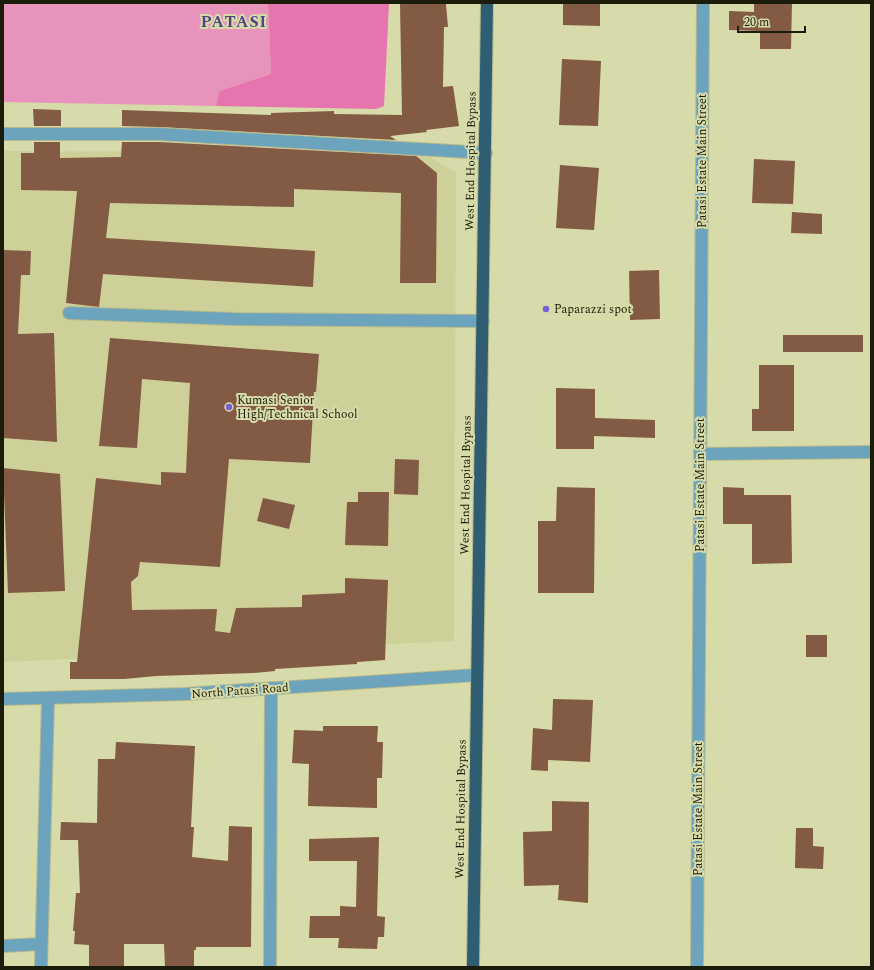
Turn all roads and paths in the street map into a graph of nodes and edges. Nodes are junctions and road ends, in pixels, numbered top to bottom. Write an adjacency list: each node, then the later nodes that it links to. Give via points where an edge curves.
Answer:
1 (487, 3): 4 (highway, West End Hospital Bypass)
2 (703, 3): 8 (street, Patasi Estate Main Street)
3 (3, 134): 4 (street, via 159,134)
4 (486, 153): 6 (highway, West End Hospital Bypass)
5 (69, 313): 6 (street, via 234,319)
6 (483, 321): 9 (highway, West End Hospital Bypass)
7 (871, 452): 8 (street)
8 (700, 454): 18 (street, Patasi Estate Main Street)
9 (477, 675): 10 (street, North Patasi Road); 17 (highway, West End Hospital Bypass)
10 (271, 688): 12 (street, North Patasi Road); 16 (street)
11 (3, 699): 12 (street, North Patasi Road)
12 (48, 699): 13 (street)
13 (41, 944): 14 (street); 15 (street)
14 (3, 946)
15 (41, 967)
16 (270, 967)
17 (473, 967)
18 (697, 967)

